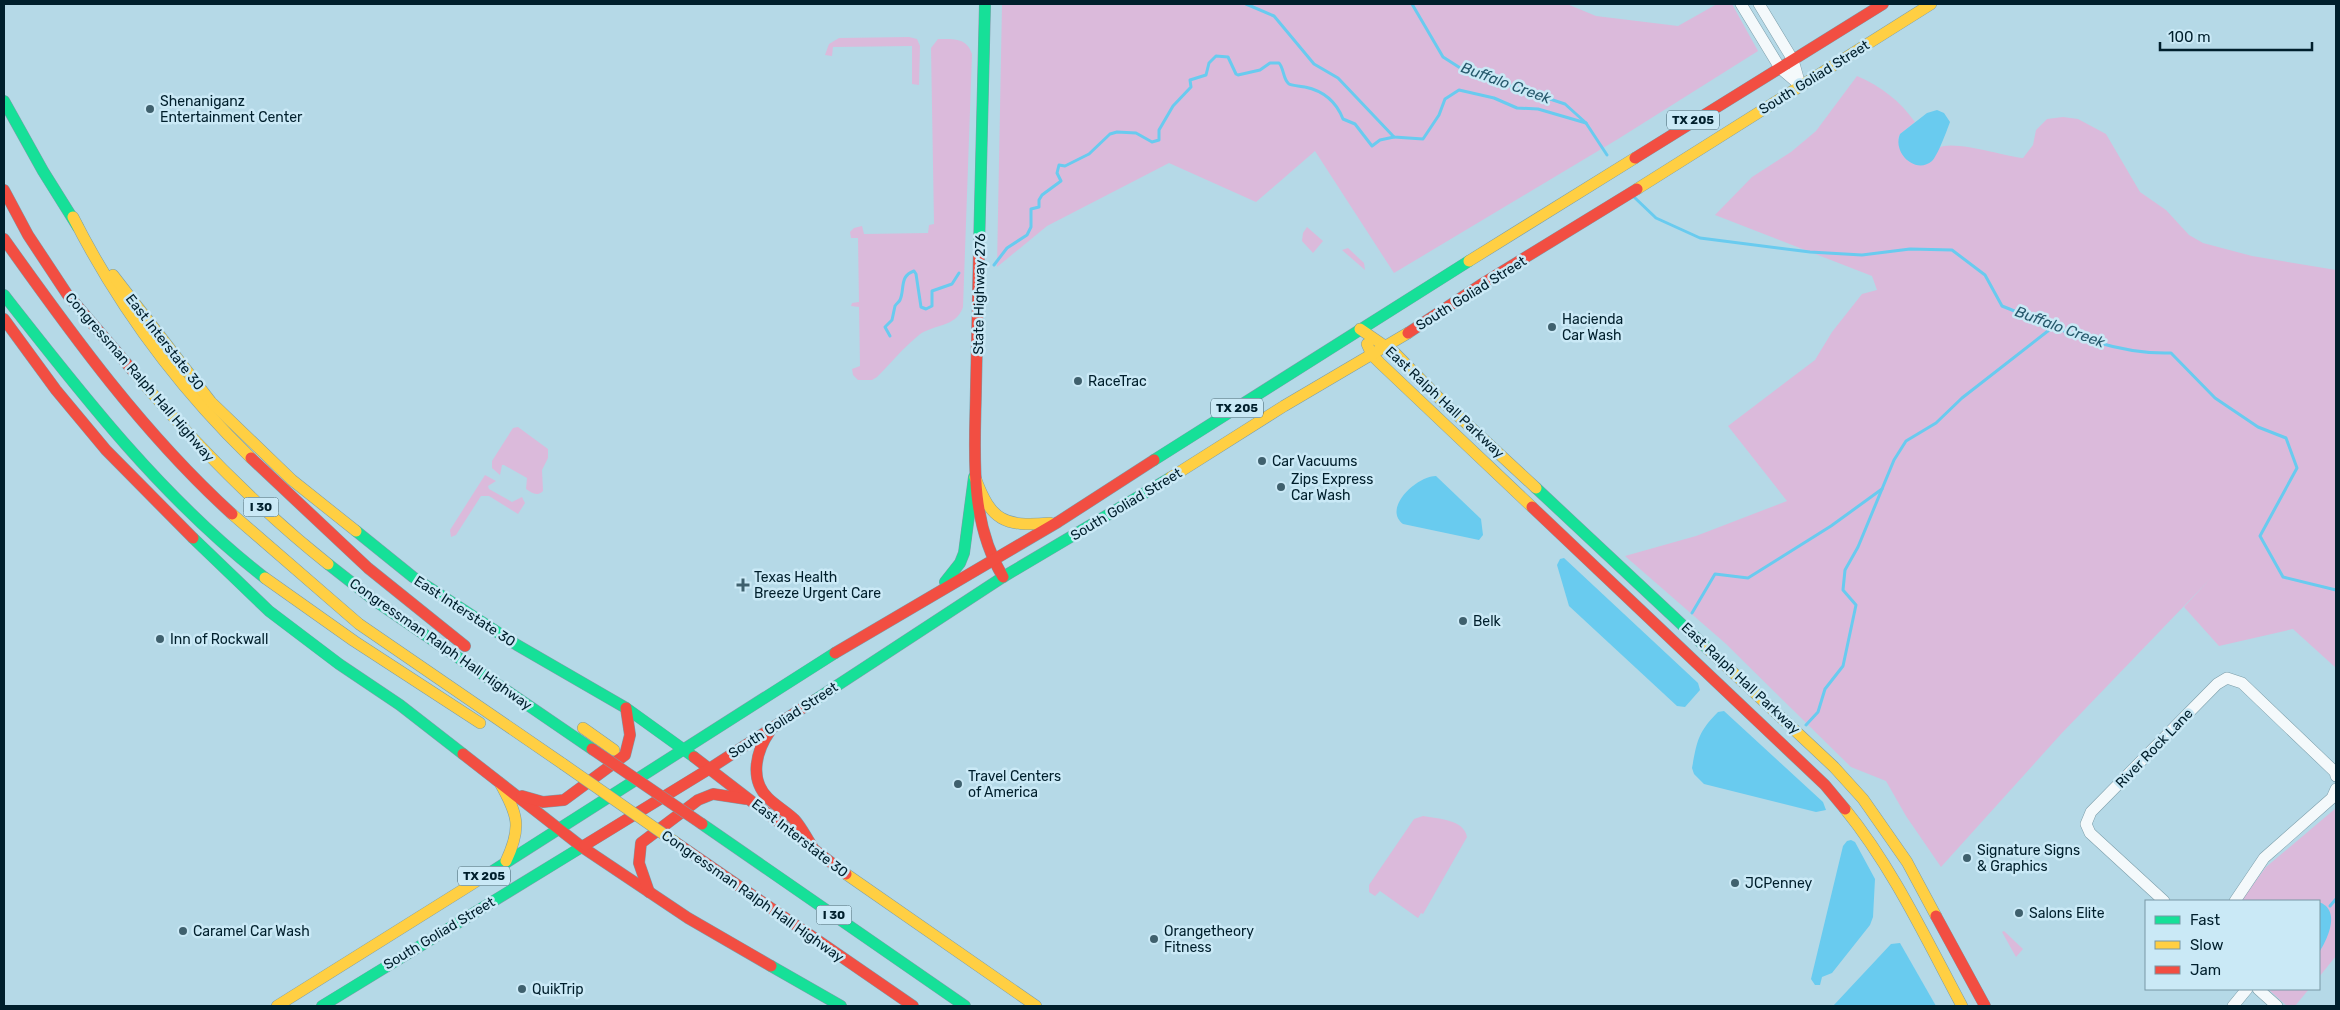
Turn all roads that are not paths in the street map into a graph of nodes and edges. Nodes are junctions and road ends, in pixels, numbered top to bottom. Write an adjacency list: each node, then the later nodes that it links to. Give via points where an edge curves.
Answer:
1 (985, 4): 21 (main road, State Highway 276)
2 (1741, 4): 7 (street)
3 (1759, 4): 6 (street)
4 (1883, 4): 6 (main road, South Goliad Street / TX 205)
5 (1930, 4): 8 (main road, South Goliad Street / TX 205)
6 (1793, 60): 7 (main road, South Goliad Street / TX 205); 8 (street)
7 (1780, 68): 8 (street); 15 (main road, South Goliad Street / TX 205)
8 (1800, 85): 16 (main road, South Goliad Street / TX 205)
9 (4, 101): 11 (main road, East Interstate 30)
10 (4, 190): 38 (main road, Congressman Ralph Hall Highway / I 30, bridge, via 28,235 67,294 222,471 288,532 374,600)
11 (73, 217): 29 (main road, via 94,261 149,344 195,402 374,575); 32 (main road, East Interstate 30, via 211,402 272,462 413,577 517,645)
12 (4, 239): 39 (main road, Congressman Ralph Hall Highway / I 30, via 86,353 204,488 359,624)
13 (4, 295): 35 (main road, via 146,468 236,554 342,632)
14 (4, 320): 42 (main road, via 106,450 269,611 400,705)
15 (1360, 329): 16 (main road, East Ralph Hall Parkway); 17 (main road, East Ralph Hall Parkway); 18 (main road, South Goliad Street / TX 205)
16 (1387, 346): 17 (main road, South Goliad Street / TX 205); 20 (main road, East Ralph Hall Parkway)
17 (1372, 355): 19 (main road, South Goliad Street / TX 205); 22 (main road, East Ralph Hall Parkway)
18 (1264, 390): 19 (main road, via 1264,404 1183,455); 24 (main road, South Goliad Street / TX 205)
19 (1185, 469): 27 (main road, South Goliad Street / TX 205)
20 (1518, 470): 22 (main road); 23 (main road, East Ralph Hall Parkway)
21 (974, 476): 24 (main road, via 986,508 997,517 1012,524); 26 (main road, State Highway 276, via 979,522); 28 (main road, via 964,553 956,569)
22 (1507, 483): 25 (main road, East Ralph Hall Parkway)
23 (1571, 520): 25 (main road); 30 (main road, East Ralph Hall Parkway)
24 (1058, 522): 26 (main road, South Goliad Street / TX 205)
25 (1560, 532): 31 (main road, East Ralph Hall Parkway)
26 (992, 560): 27 (main road, State Highway 276); 28 (main road, South Goliad Street / TX 205)
27 (1003, 578): 34 (main road, South Goliad Street / TX 205)
28 (938, 590): 36 (main road, South Goliad Street / TX 205, via 869,630)
29 (477, 655)
30 (1732, 669): 31 (main road); 45 (main road, East Ralph Hall Parkway)
31 (1717, 684): 47 (main road, East Ralph Hall Parkway, via 1825,785)
32 (626, 708): 36 (main road, East Interstate 30); 44 (main road, via 630,735 625,755 564,800 542,802)
33 (575, 722): 38 (main road, via 614,750)
34 (774, 727): 40 (main road, South Goliad Street / TX 205); 49 (main road, via 762,741 757,754 759,783 766,796 797,823)
35 (488, 729)
36 (683, 750): 40 (main road, East Interstate 30); 48 (main road, South Goliad Street / TX 205)
37 (538, 762): 39 (main road)
38 (619, 767): 61 (main road, Congressman Ralph Hall Highway / I 30, bridge)
39 (559, 768): 60 (main road, Congressman Ralph Hall Highway / I 30, bridge, via 671,846 690,852)
40 (709, 768): 46 (main road, East Interstate 30); 50 (main road, South Goliad Street / TX 205)
41 (2336, 776): 53 (street, River Rock Lane, via 2242,683 2227,678 2216,684 2091,812 2086,824 2090,833)
42 (500, 783): 44 (main road); 51 (main road, via 516,815 518,828)
43 (2336, 789): 54 (street, via 2332,798 2264,858)
44 (513, 793): 48 (main road)
45 (1863, 799): 47 (main road); 64 (main road, East Ralph Hall Parkway, via 1907,862)
46 (753, 801): 49 (main road, East Interstate 30); 52 (main road, via 713,794 698,800 641,843 639,862)
47 (1848, 811): 63 (main road, East Ralph Hall Parkway, via 1886,864)
48 (557, 829): 50 (main road); 51 (main road, South Goliad Street / TX 205)
49 (812, 846): 62 (main road, East Interstate 30, via 854,880)
50 (582, 847): 52 (main road); 58 (main road, South Goliad Street / TX 205)
51 (505, 862): 57 (main road, South Goliad Street / TX 205, via 305,994)
52 (649, 892): 59 (main road, via 688,918)
53 (2163, 900)
54 (2235, 900)
55 (2246, 990): 65 (street)
56 (2259, 990): 66 (street)
57 (277, 1006)
58 (322, 1006)
59 (842, 1006)
60 (913, 1006)
61 (965, 1006)
62 (1036, 1006)
63 (1962, 1006)
64 (1985, 1006)
65 (2233, 1006)
66 (2277, 1006)

